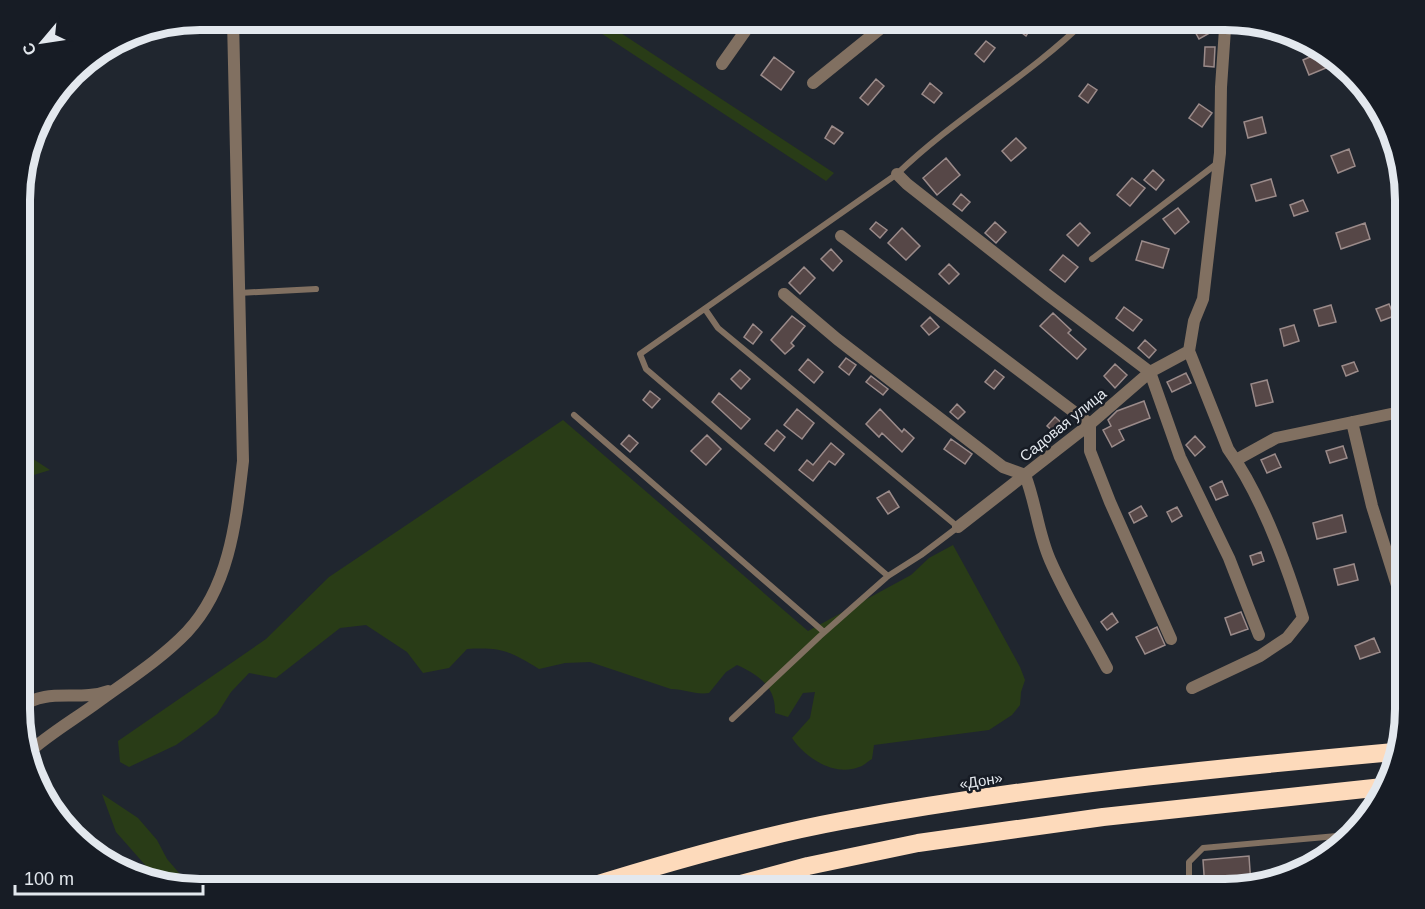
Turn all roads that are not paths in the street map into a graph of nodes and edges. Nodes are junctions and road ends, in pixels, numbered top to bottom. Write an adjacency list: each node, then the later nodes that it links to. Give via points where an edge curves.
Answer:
1 (233, 30): 13 (street)
2 (746, 30): 6 (street)
3 (879, 30): 7 (street)
4 (1076, 30): 9 (lane, via 924,148)
5 (1225, 30): 8 (street)
6 (722, 64)
7 (813, 83)
8 (1219, 162): 11 (lane); 16 (street, via 1203,299)
9 (897, 174): 15 (lane); 17 (street)
10 (841, 236): 21 (street)
11 (1092, 259)
12 (316, 290): 13 (lane)
13 (239, 293): 31 (street, via 243,461 227,558 213,594 188,631)
14 (784, 294): 23 (street, via 1003,467)
15 (705, 309): 24 (lane, via 727,336); 25 (lane, via 640,354 646,369)
16 (1189, 351): 17 (street, Садовая улица); 22 (street)
17 (1150, 372): 21 (street, Садовая улица); 28 (street, via 1180,457 1229,558)
18 (1395, 413): 20 (street)
19 (574, 415): 27 (lane)
20 (1352, 422): 22 (street, via 1276,438); 26 (street)
21 (1090, 424): 23 (street, Садовая улица); 29 (street, via 1090,451)
22 (1236, 460): 32 (street, via 1287,566 1303,618 1287,638 1260,656)
23 (1025, 475): 24 (street, Садовая улица); 30 (street, via 1050,561)
24 (958, 527): 25 (lane)
25 (888, 576): 27 (lane)
26 (1395, 580)
27 (824, 632): 34 (lane)
28 (1259, 635)
29 (1171, 639)
30 (1107, 668)
31 (118, 688): 33 (street, via 86,696 52,694); 35 (street)
32 (1192, 688)
33 (30, 702)
34 (732, 719)
35 (35, 748)
36 (1389, 752): 40 (highway, «Дон», via 1088,782 840,821)
37 (1375, 788): 39 (highway, via 1044,825 918,843)
38 (1338, 836): 43 (lane, via 1203,848 1189,862)
39 (808, 866): 41 (highway); 42 (lane)
40 (617, 879)
41 (759, 879)
42 (788, 879)
43 (1189, 879)

